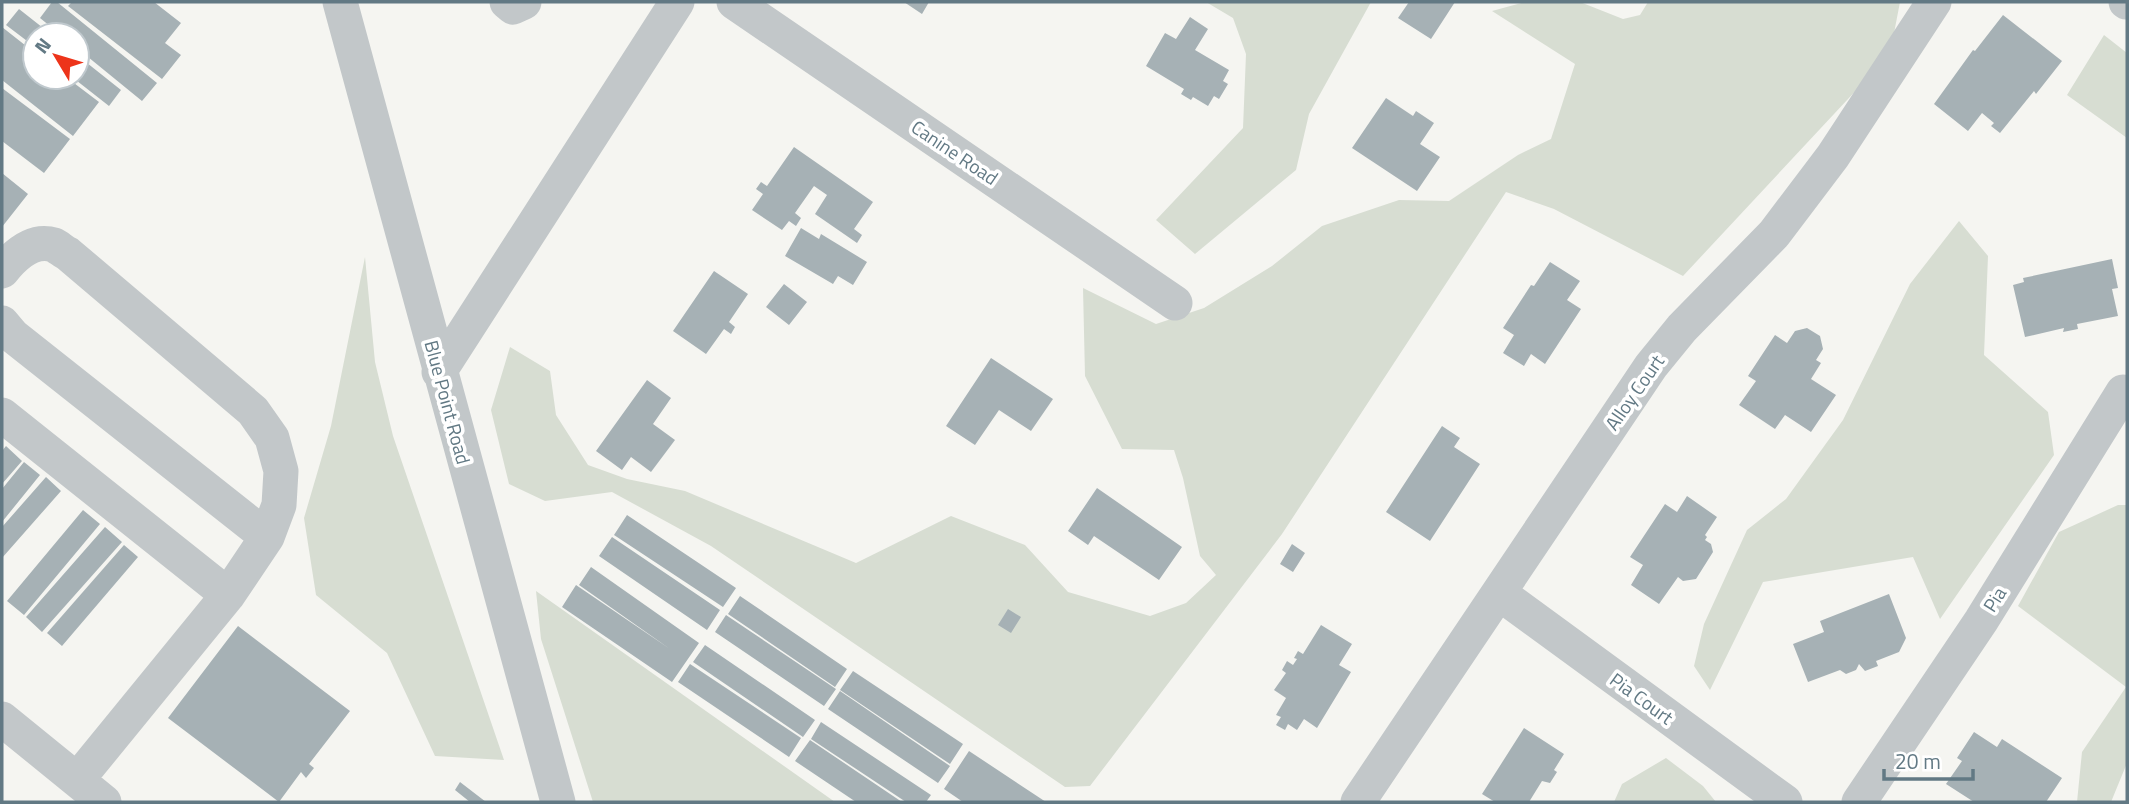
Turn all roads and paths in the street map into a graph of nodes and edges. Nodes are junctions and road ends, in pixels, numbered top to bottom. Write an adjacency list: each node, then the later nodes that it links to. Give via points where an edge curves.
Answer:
1 (340, 2): 10 (street, Blue Point Road)
2 (507, 2): 3 (street, via 513,7)
3 (524, 2)
4 (677, 2): 10 (street)
5 (734, 2): 8 (street, Canine Road)
6 (1934, 2): 14 (street, Alloy Court, via 1833,156 1774,234 1651,366)
7 (2, 271): 13 (street, via 14,256 33,245 53,244 253,411 272,438 281,471 279,505)
8 (1175, 303)
9 (2, 323): 13 (street)
10 (439, 372): 19 (street, Blue Point Road)
11 (2123, 392): 22 (street, Pia, via 1980,621)
12 (2, 415): 15 (street)
13 (267, 537): 15 (street)
14 (1499, 593): 20 (street, Alloy Court); 21 (street, Pia Court)
15 (228, 595): 17 (street)
16 (2, 719): 17 (street)
17 (78, 780): 18 (street)
18 (104, 802)
19 (558, 802)
20 (1358, 802)
21 (1785, 802)
22 (1859, 802)

